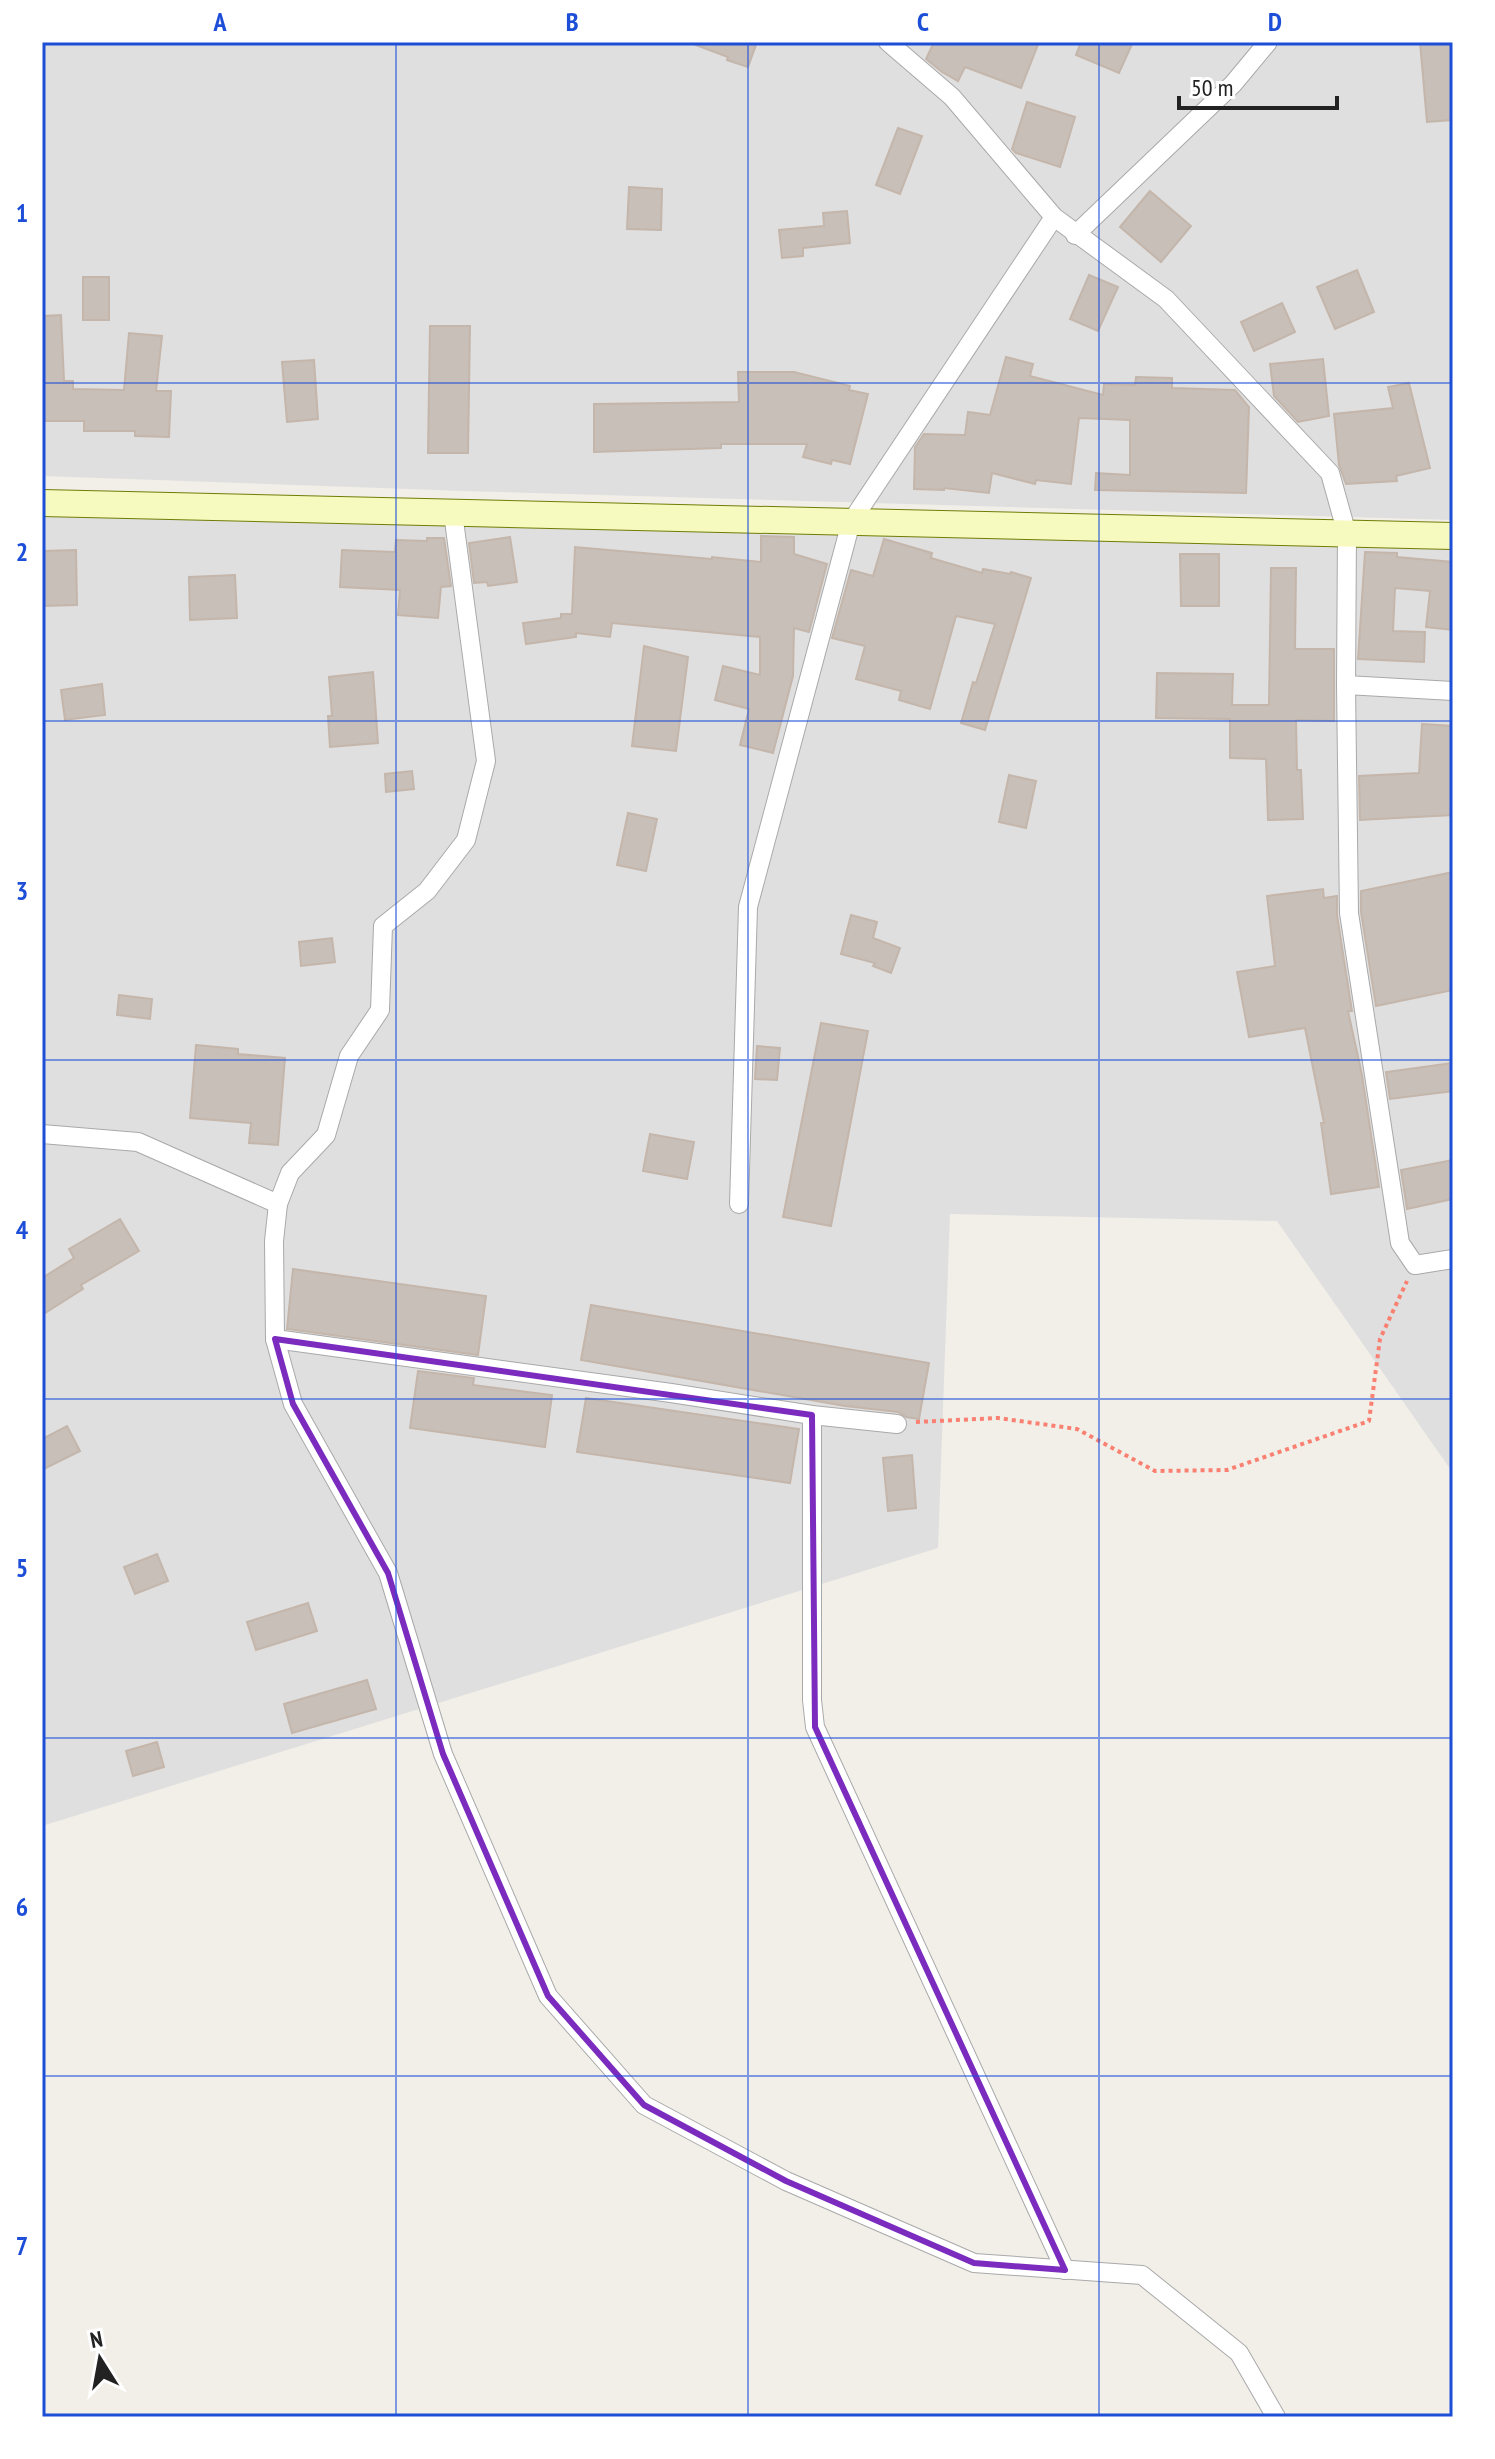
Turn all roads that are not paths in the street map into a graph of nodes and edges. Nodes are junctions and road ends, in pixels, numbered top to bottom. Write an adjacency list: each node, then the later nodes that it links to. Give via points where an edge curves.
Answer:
1 (888, 42): 3 (street, via 952,97)
2 (1268, 42): 4 (street, via 1233,84)
3 (1054, 217): 4 (street); 7 (street)
4 (1075, 235): 8 (street, via 1166,299 1330,473)
5 (42, 503): 6 (street)
6 (453, 513): 7 (street); 13 (street, via 486,761 466,840 427,891 383,926 380,1010 349,1056 326,1135 290,1173)
7 (851, 522): 8 (street); 14 (street, via 748,907)
8 (1347, 534): 9 (street); 10 (street)
9 (1453, 536)
10 (1346, 685): 11 (street); 15 (street, via 1349,913 1400,1243 1415,1265)
11 (1453, 691)
12 (42, 1134): 13 (street, via 138,1142)
13 (278, 1204): 16 (street)
14 (739, 1204)
15 (1453, 1259)
16 (275, 1339): 17 (street); 19 (street, via 293,1404 388,1573 443,1754 548,1996 644,2105 773,2174 974,2263)
17 (812, 1415): 18 (street); 19 (street, via 815,1727)
18 (897, 1424)
19 (1065, 2270): 20 (street, via 1142,2275 1239,2353)
20 (1276, 2417)

